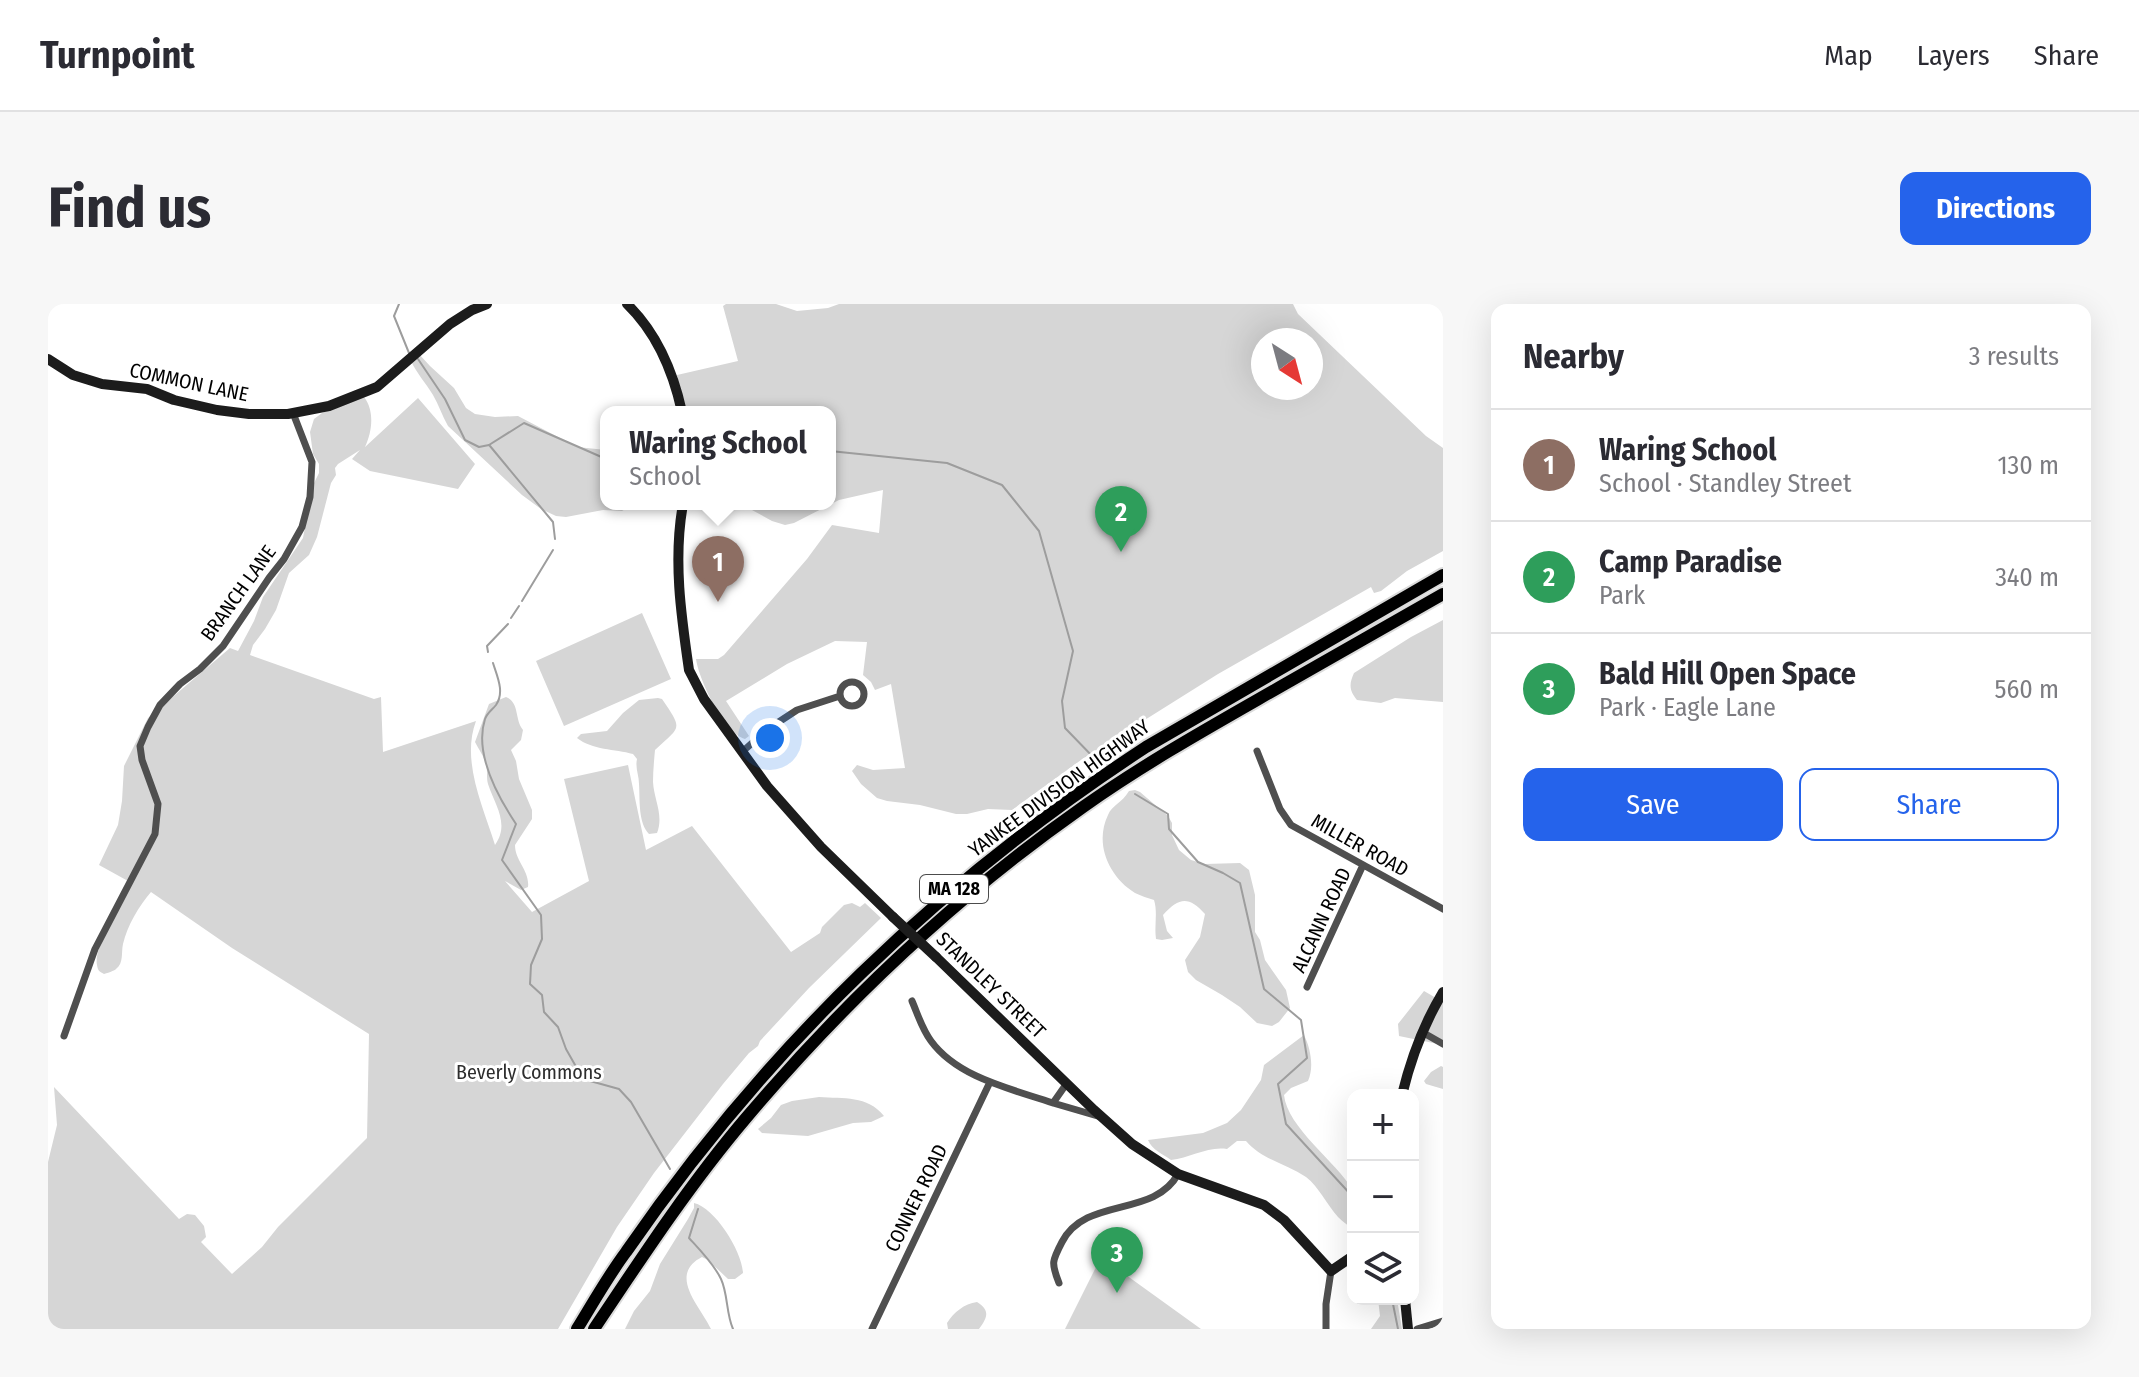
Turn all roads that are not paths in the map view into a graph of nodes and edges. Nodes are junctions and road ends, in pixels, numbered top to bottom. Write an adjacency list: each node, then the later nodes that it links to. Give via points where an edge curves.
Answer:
1 (487, 304): 5 (street, COMMON LANE, via 450,324 366,392)
2 (627, 304): 4 (street, via 664,354)
3 (48, 359): 5 (street, COMMON LANE, via 73,375 102,384 147,389 217,410)
4 (680, 406)
5 (293, 413): 18 (street, BRANCH LANE, via 312,462 302,527 223,646 160,705 148,727 140,746 158,804 155,834 100,937)
6 (682, 510): 11 (street, STANDLEY STREET, via 678,569 689,670)
7 (1443, 575): 31 (highway, YANKEE DIVISION HIGHWAY / MA 128, via 1135,755 1019,836 929,909 820,1014 726,1118 641,1230)
8 (1443, 594): 32 (highway, YANKEE DIVISION HIGHWAY / MA 128, via 1112,787 936,922 841,1013 745,1119)
9 (840, 696): 11 (street, via 797,710)
10 (1257, 751): 12 (street, MILLER ROAD, via 1291,825)
11 (742, 752): 21 (street, STANDLEY STREET, bridge, via 821,847)
12 (1363, 865): 13 (street, MILLER ROAD); 14 (street, ALCANN ROAD)
13 (1443, 909)
14 (1307, 987)
15 (1443, 992): 17 (street)
16 (912, 1001): 20 (street, via 938,1050)
17 (1422, 1032): 19 (street); 22 (street)
18 (64, 1036)
19 (1443, 1044)
20 (990, 1082): 23 (street); 33 (street, CONNER ROAD)
21 (1067, 1083): 23 (street); 24 (street, STANDLEY STREET)
22 (1403, 1089)
23 (1053, 1103): 24 (street)
24 (1103, 1118): 25 (street, STANDLEY STREET)
25 (1178, 1174): 27 (street, STANDLEY STREET, via 1264,1205); 28 (street, via 1163,1193 1090,1216 1070,1229 1053,1259)
26 (1347, 1260): 27 (street)
27 (1331, 1271): 34 (street)
28 (1059, 1283)
29 (1406, 1305): 35 (street)
30 (1443, 1321): 36 (street)
31 (577, 1329)
32 (594, 1329)
33 (872, 1329)
34 (1326, 1329)
35 (1408, 1329)
36 (1417, 1329)

